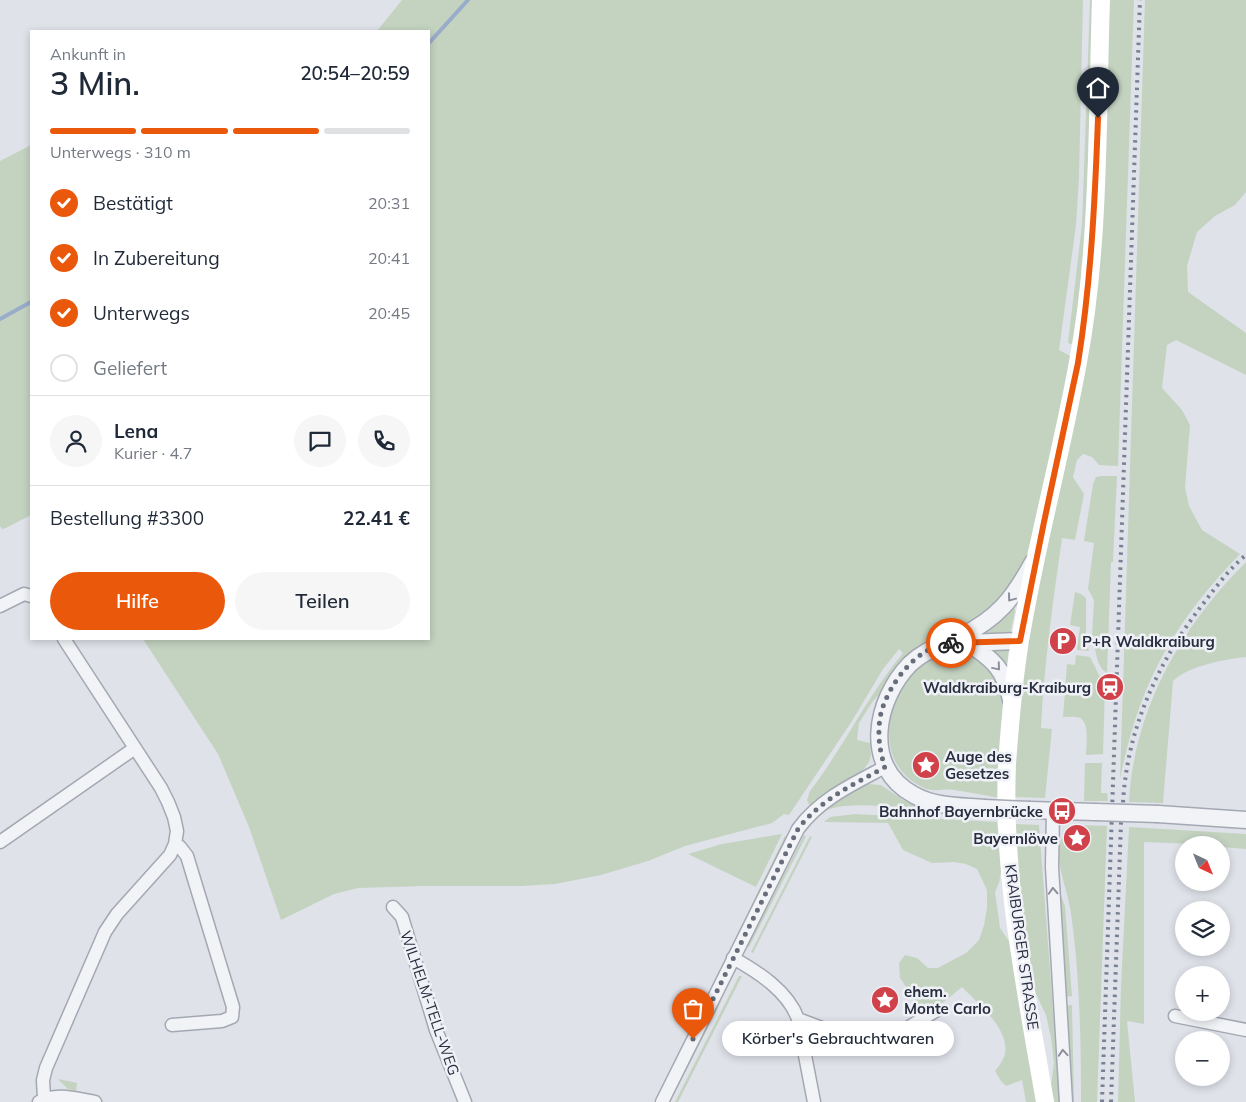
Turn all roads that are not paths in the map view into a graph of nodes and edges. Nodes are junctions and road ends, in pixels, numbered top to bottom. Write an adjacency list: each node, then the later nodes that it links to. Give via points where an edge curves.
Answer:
1 (1100, 0): 2 (main road, KRAIBURGER STRASSE, via 1096,178 1087,299 1078,363)
2 (1036, 556): 6 (main road, KRAIBURGER STRASSE); 8 (street, one-way to 8, via 1003,608 975,629)
3 (30, 596): 4 (street, via 24,594)
4 (0, 606)
5 (65, 640): 10 (street)
6 (1020, 641): 7 (street); 9 (main road, KRAIBURGER STRASSE)
7 (968, 643): 8 (street); 9 (street, one-way to 9, via 986,655 1002,672)
8 (944, 644): 11 (street, via 924,652 912,663 885,703 879,735)
9 (1012, 701): 28 (main road, KRAIBURGER STRASSE, via 1007,784 1009,852 1015,914)
10 (135, 748): 14 (street); 15 (street, via 171,810 177,831)
11 (885, 767): 12 (street, bridge, via 899,785 913,795 937,804); 17 (street, via 830,797 807,818 786,851)
12 (1053, 811): 13 (street, bridge); 29 (street, one-way to 12, via 1052,877)
13 (1246, 820)
14 (0, 842)
15 (175, 844): 21 (street, via 187,856 234,1006 232,1017 222,1022); 23 (street, via 170,855 105,932 46,1068)
16 (393, 907): 25 (street, WILHELM-TELL-WEG, via 402,917 436,1030)
17 (733, 958): 19 (street, via 789,1000); 26 (street)
18 (937, 1010): 19 (street, via 896,1035 874,1042 835,1033)
19 (798, 1018): 27 (street)
20 (1200, 1021): 22 (street)
21 (172, 1024)
22 (1246, 1030)
23 (42, 1100): 24 (street, via 64,1097)
24 (95, 1102)
25 (465, 1102)
26 (662, 1102)
27 (814, 1102)
28 (1046, 1102)
29 (1066, 1102)

